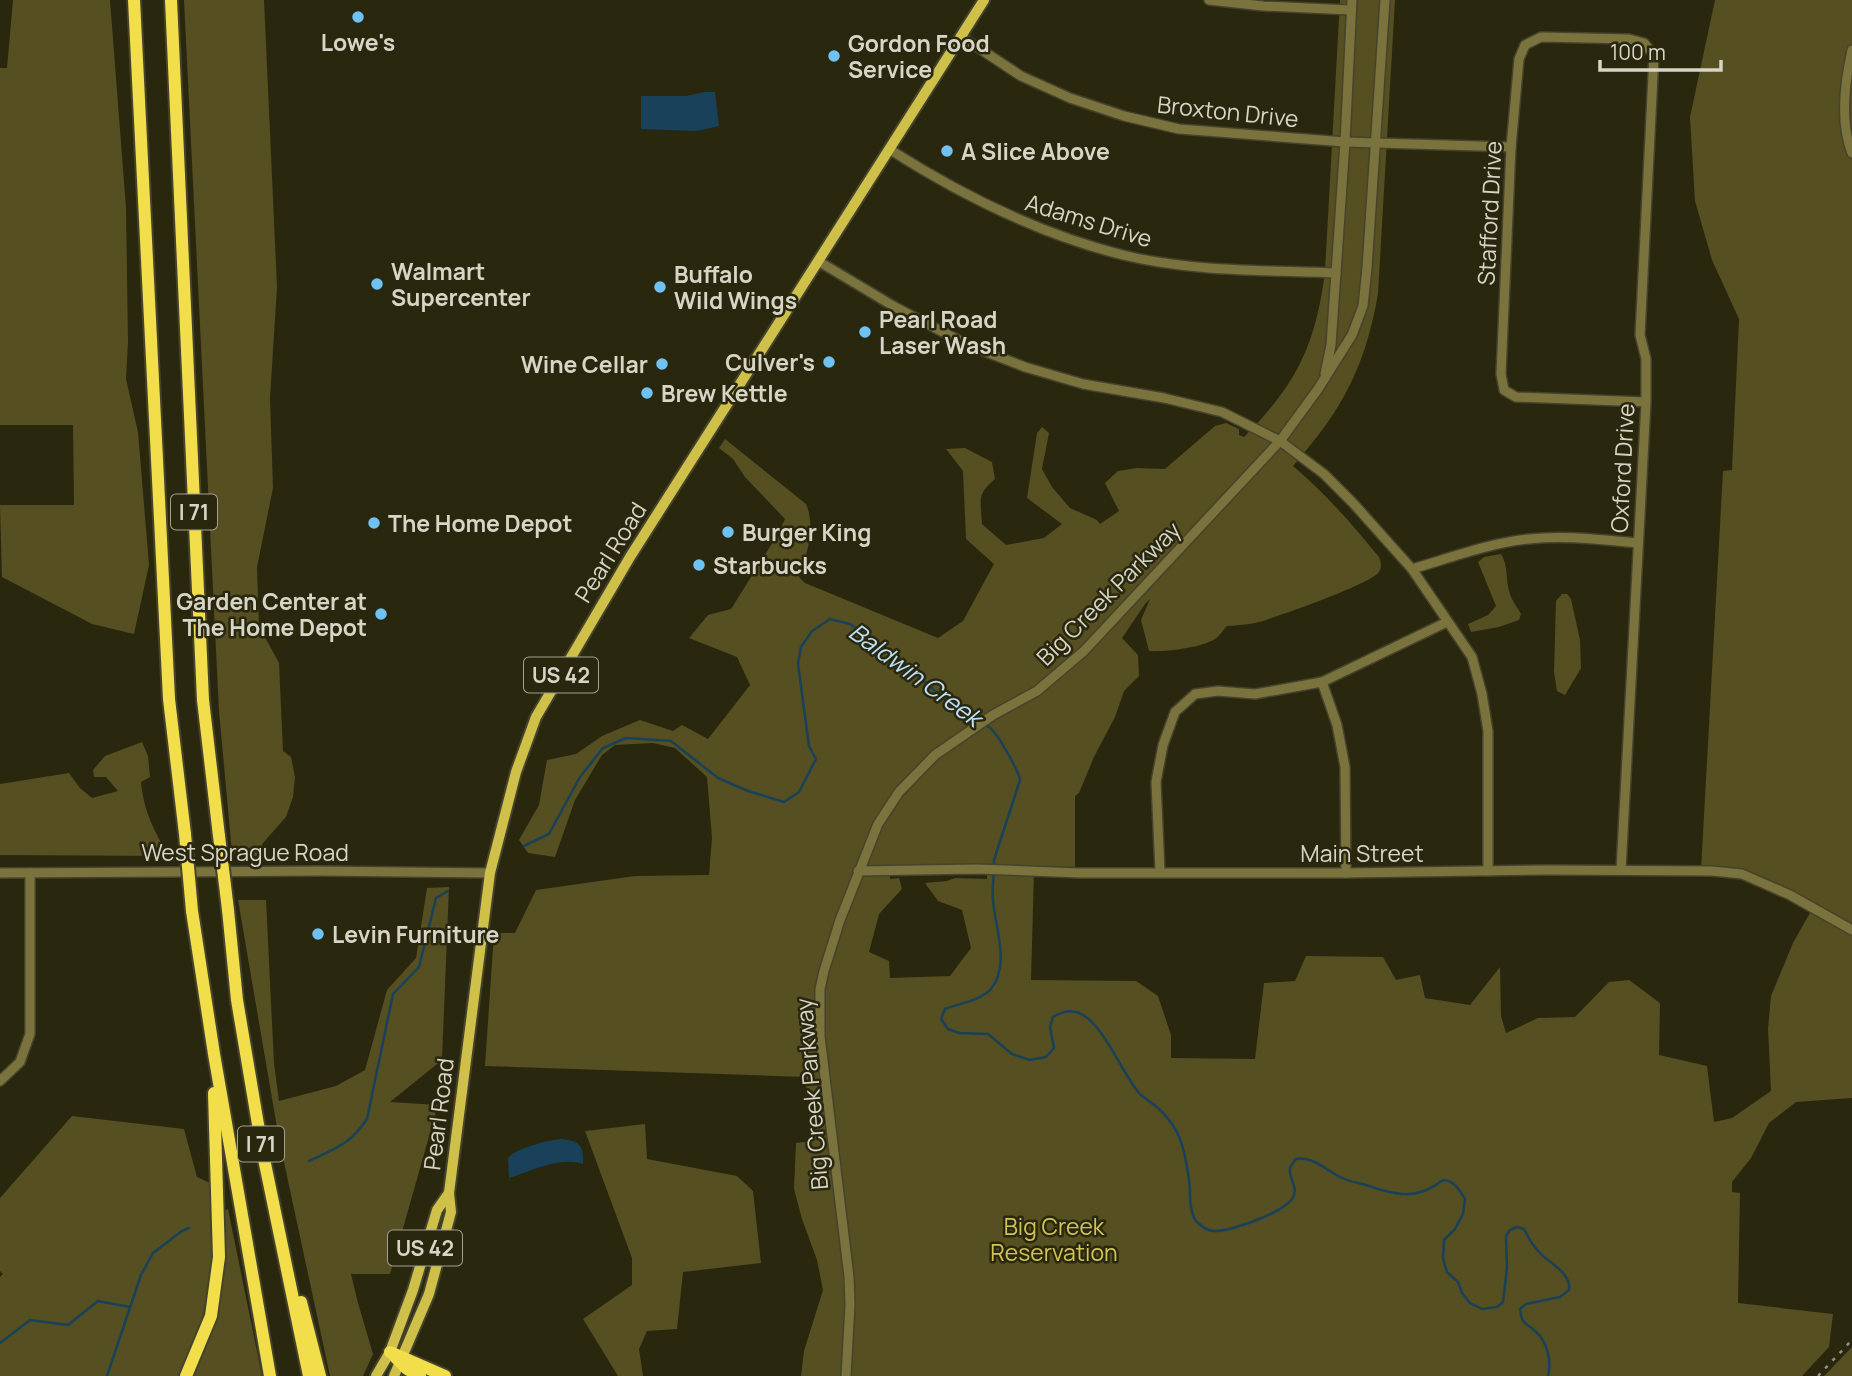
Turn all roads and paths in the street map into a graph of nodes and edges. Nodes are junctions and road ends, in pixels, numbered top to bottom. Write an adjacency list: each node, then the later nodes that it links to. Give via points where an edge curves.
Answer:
1 (134, 0): 33 (highway, I 71, bridge, via 169,699 192,911)
2 (171, 0): 36 (highway, I 71, bridge, via 203,700 237,1000)
3 (984, 0): 7 (main road, Pearl Road / US 42)
4 (1209, 0): 6 (street, via 1263,6)
5 (1385, 0): 11 (street, Big Creek Parkway)
6 (1352, 5): 10 (street, Big Creek Parkway)
7 (962, 37): 10 (street, Broxton Drive, via 1021,76 1124,117 1179,129); 13 (main road, Pearl Road / US 42)
8 (1852, 50): 14 (street, via 1845,96 1846,138)
9 (1654, 68): 12 (street, Stafford Drive, via 1654,55 1644,43 1629,39 1541,37 1525,45 1519,60); 18 (street, Oxford Drive, via 1640,335 1646,359)
10 (1345, 142): 11 (street, Broxton Drive); 16 (street, Big Creek Parkway)
11 (1375, 144): 12 (street, Broxton Drive); 17 (street, Big Creek Parkway, via 1363,306 1352,335)
12 (1511, 147): 18 (street, Stafford Drive, via 1504,390 1516,397)
13 (889, 149): 15 (main road, Pearl Road / US 42); 16 (street, Adams Drive, via 937,180 1021,221 1124,255 1218,268)
14 (1852, 153)
15 (818, 261): 19 (street, via 968,345 1025,368 1222,412); 30 (main road, Pearl Road / US 42, via 630,557 536,717 516,772)
16 (1336, 273): 17 (street, Big Creek Parkway)
17 (1324, 379): 19 (street, Big Creek Parkway)
18 (1646, 402): 20 (street, Oxford Drive)
19 (1280, 441): 21 (street, via 1324,474); 25 (street, Big Creek Parkway, via 1084,651 1037,691 935,755 899,792 878,824)
20 (1638, 543): 21 (street, via 1529,539); 24 (street, Oxford Drive)
21 (1412, 569): 22 (street)
22 (1447, 622): 23 (street); 26 (street, via 1472,657 1482,694 1488,731)
23 (1322, 682): 27 (street, via 1255,694 1195,694 1175,712 1156,782); 31 (street, via 1337,724 1345,767)
24 (1621, 870): 26 (street, Main Street); 32 (street, Main Street, via 1742,874)
25 (858, 871): 27 (street, Main Street); 47 (street, Big Creek Parkway, via 824,971 820,999 820,1036 849,1277)
26 (1488, 871): 31 (street, Main Street)
27 (1160, 872): 31 (street, Main Street)
28 (0, 873): 29 (street, West Sprague Road)
29 (30, 873): 30 (street, West Sprague Road); 34 (street, via 30,1034 20,1062)
30 (490, 873): 35 (main road, Pearl Road / US 42)
31 (1346, 873)
32 (1852, 930)
33 (214, 1054): 39 (highway, via 219,1257 211,1316); 40 (highway, I 71)
34 (0, 1081)
35 (449, 1193): 37 (main road, Pearl Road / US 42, via 437,1210); 38 (main road, Pearl Road / US 42, via 451,1212 429,1294)
36 (281, 1240): 41 (highway, I 71); 42 (highway)
37 (390, 1352): 38 (highway); 43 (main road, Pearl Road / US 42)
38 (401, 1360): 44 (main road, Pearl Road / US 42); 45 (highway); 46 (highway)
39 (187, 1376)
40 (270, 1376)
41 (309, 1376)
42 (320, 1376)
43 (376, 1376)
44 (394, 1376)
45 (420, 1376)
46 (445, 1376)
47 (846, 1376)

